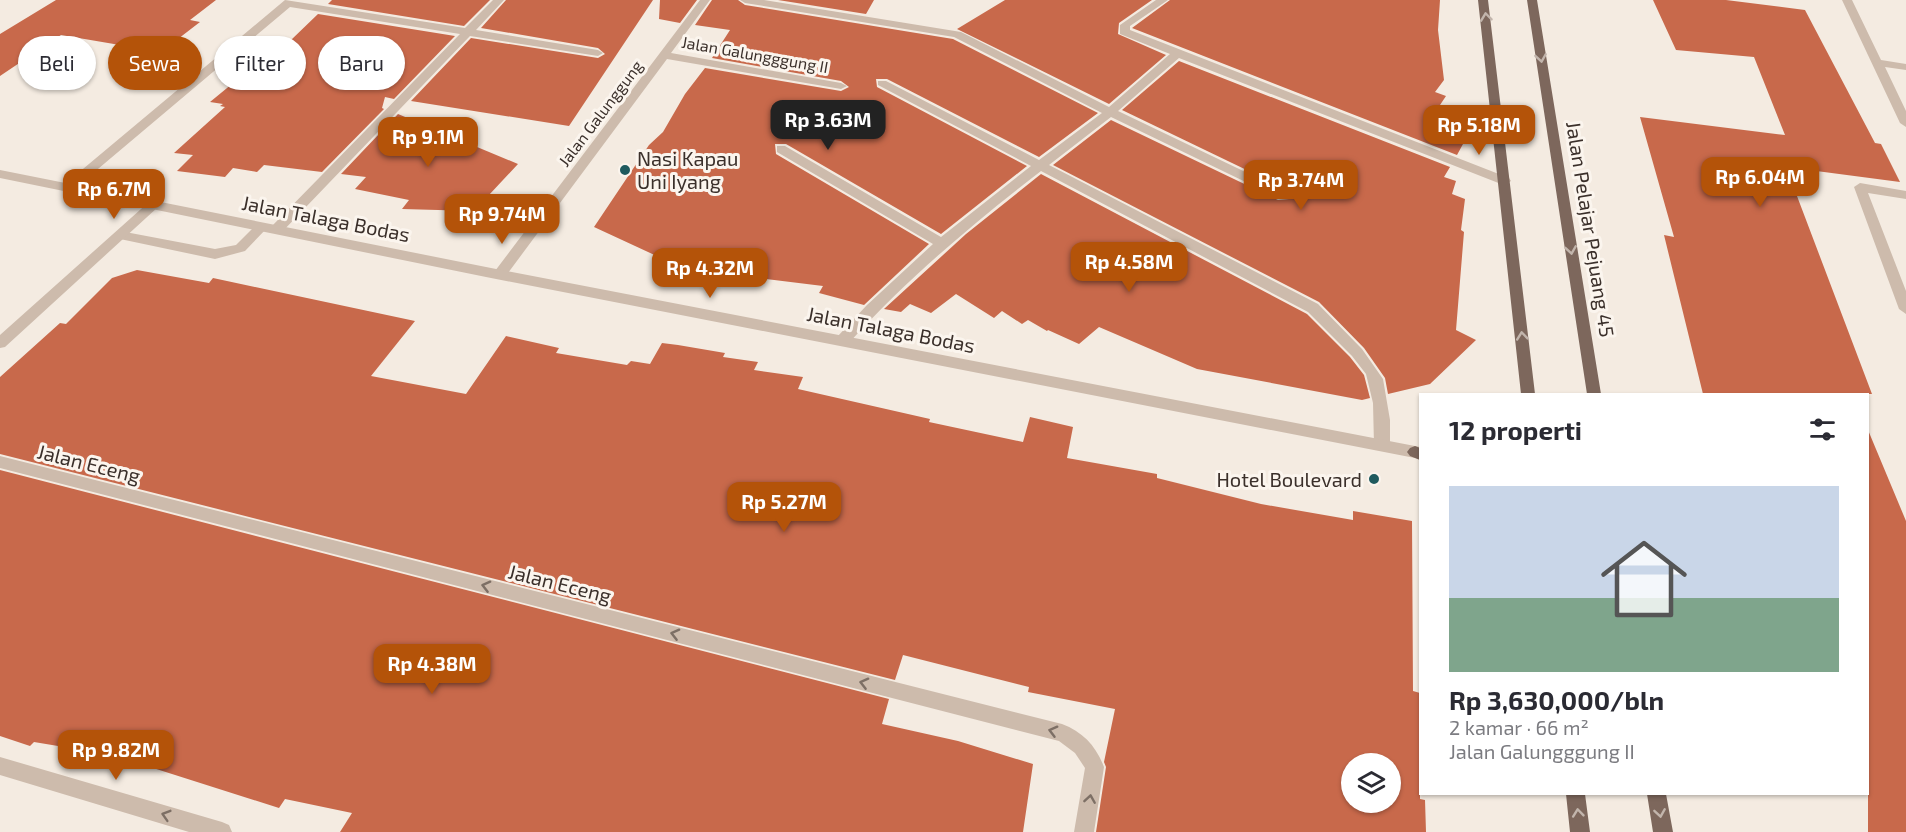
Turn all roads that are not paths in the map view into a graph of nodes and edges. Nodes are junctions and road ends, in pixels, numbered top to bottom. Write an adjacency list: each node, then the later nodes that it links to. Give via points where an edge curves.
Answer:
1 (499, 0): 9 (street)
2 (705, 0): 12 (street, Jalan Galunggung)
3 (745, 0): 17 (street, via 957,34)
4 (1163, 0): 11 (street, via 1125,26 1125,32)
5 (1484, 0): 22 (main road, one-way to 5)
6 (1532, 0): 35 (main road, Jalan Pelajar Pejuang 45, one-way to 35)
7 (1847, 0): 13 (street)
8 (286, 1): 9 (street); 23 (street)
9 (468, 32): 10 (street); 27 (street)
10 (598, 53)
11 (1177, 54): 17 (street); 22 (street)
12 (663, 55): 16 (street, Jalan Galungggung II); 30 (street, Jalan Galunggung)
13 (1878, 63): 14 (street); 18 (street)
14 (1906, 67)
15 (882, 83): 20 (street)
16 (841, 86)
17 (1110, 112): 20 (street); 24 (street)
18 (1906, 123)
19 (781, 149): 29 (street)
20 (1040, 165): 29 (street); 36 (street, via 1313,308 1376,377)
21 (0, 174): 23 (street, Jalan Talaga Bodas)
22 (1505, 181): 34 (main road, one-way to 22)
23 (69, 187): 26 (street, Jalan Talaga Bodas)
24 (1283, 195)
25 (1906, 195): 31 (street, via 1860,187)
26 (154, 204): 27 (street, Jalan Talaga Bodas); 28 (street)
27 (269, 228): 28 (street, via 240,248 216,254); 30 (street, Jalan Talaga Bodas)
28 (120, 235): 33 (street)
29 (942, 243): 32 (street)
30 (500, 274): 32 (street, Jalan Talaga Bodas)
31 (1906, 309)
32 (842, 341): 36 (street, Jalan Talaga Bodas)
33 (0, 342)
34 (1528, 393)
35 (1594, 393)
36 (1382, 445): 37 (street, Jalan Talaga Bodas)
37 (1419, 452)
38 (0, 462): 43 (street, Jalan Eceng, one-way to 38, via 1095,767 1082,746 1062,733)
39 (0, 766): 42 (street, one-way to 39)
40 (1576, 795): 44 (main road, one-way to 40)
41 (1657, 795): 45 (main road, one-way to 45)
42 (222, 832)
43 (1084, 832)
44 (1580, 832)
45 (1663, 832)

